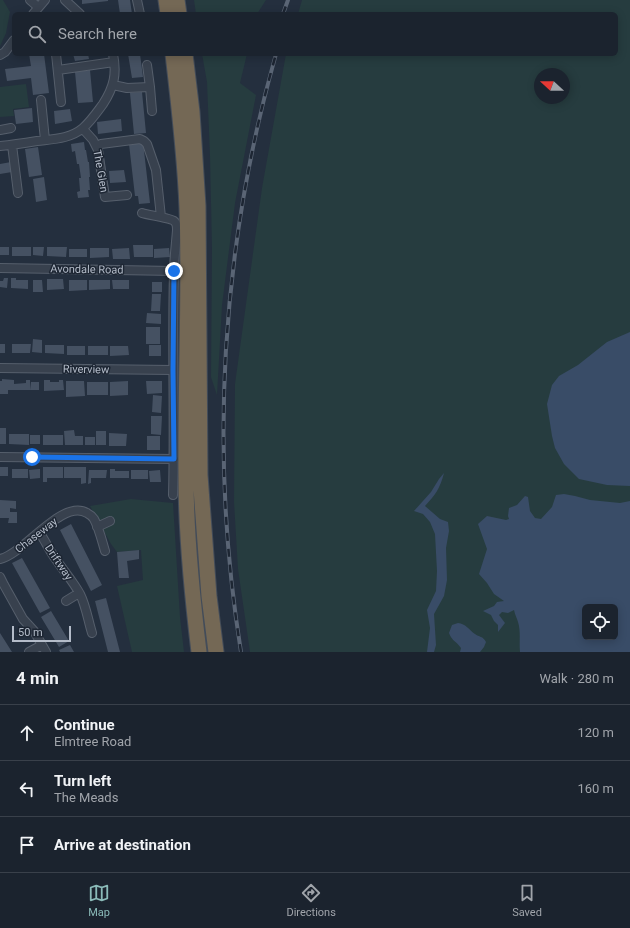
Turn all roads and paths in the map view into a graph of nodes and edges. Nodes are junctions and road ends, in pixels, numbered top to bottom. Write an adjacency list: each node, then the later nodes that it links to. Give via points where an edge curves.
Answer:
1 (30, 0): 7 (street)
2 (45, 0): 7 (street)
3 (65, 0): 8 (street)
4 (137, 0): 9 (street)
5 (166, 0): 10 (highway)
6 (177, 0): 11 (highway)
7 (35, 11)
8 (78, 12)
9 (140, 12)
10 (168, 12)
11 (179, 12)
12 (12, 43): 13 (street)
13 (0, 55)
14 (56, 56): 19 (street)
15 (173, 56): 25 (highway)
16 (185, 56): 25 (highway)
17 (114, 58): 19 (street); 20 (street)
18 (147, 65): 21 (street)
19 (58, 70): 23 (street)
20 (113, 85): 21 (street, via 126,88); 27 (street, via 97,112)
21 (150, 87): 24 (street)
22 (41, 100): 29 (street)
23 (61, 102)
24 (152, 111)
25 (186, 113): 55 (highway, via 187,524); 56 (highway, via 198,206 200,475)
26 (11, 128): 28 (street)
27 (82, 129): 29 (street, via 62,138); 34 (street, The Glen, via 93,140 98,150 104,197)
28 (0, 130)
29 (45, 140): 30 (street)
30 (12, 144): 32 (street); 33 (street)
31 (101, 144): 36 (street, via 140,139 147,144 156,170)
32 (0, 146)
33 (18, 193)
34 (127, 196)
35 (142, 213): 36 (street)
36 (161, 217): 38 (street, via 176,224)
37 (0, 268): 38 (street, Avondale Road)
38 (174, 271): 40 (street)
39 (0, 368): 40 (street, Riverview)
40 (173, 370): 42 (street)
41 (0, 457): 42 (street)
42 (174, 459): 43 (street)
43 (173, 495)
44 (110, 521): 45 (street)
45 (97, 527): 46 (street, Chaseway, via 93,518 85,511 77,510 56,518); 47 (street)
46 (39, 532): 48 (street, Chaseway); 50 (street, Driftway)
47 (105, 551)
48 (0, 559)
49 (0, 577): 53 (street, via 23,619)
50 (79, 593): 51 (street); 52 (street, Driftway)
51 (66, 601)
52 (92, 633)
53 (44, 648): 54 (street)
54 (29, 652)
55 (199, 652)
56 (216, 652)

